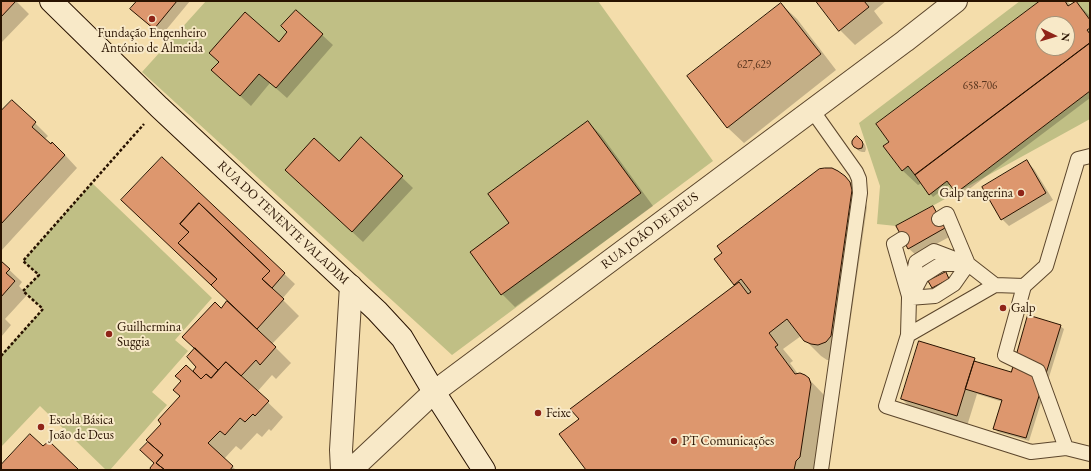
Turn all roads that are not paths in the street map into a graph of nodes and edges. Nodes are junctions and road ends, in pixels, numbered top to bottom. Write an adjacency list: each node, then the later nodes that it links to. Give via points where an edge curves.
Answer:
1 (51, 1): 9 (street, RUA DO TENENTE VALADIM, via 159,107)
2 (956, 1): 3 (street, RUA JOÃO DE DEUS)
3 (812, 110): 13 (street, RUA JOÃO DE DEUS); 19 (lane, via 856,172 860,193)
4 (1090, 156): 10 (lane, via 1078,159 1046,266)
5 (939, 219): 7 (lane, via 947,214)
6 (902, 239): 11 (lane, via 894,244)
7 (968, 264): 8 (lane); 11 (lane, via 954,284 935,296); 11 (lane, via 941,264 922,276)
8 (995, 285): 10 (lane); 12 (lane)
9 (351, 286): 13 (street, RUA DO TENENTE VALADIM, via 402,338); 16 (street)
10 (1024, 286): 14 (lane, via 1005,355 1038,371)
11 (910, 298): 12 (lane)
12 (908, 336): 14 (lane, via 886,406 1031,452)
13 (434, 392): 17 (street, RUA JOÃO DE DEUS); 18 (street, RUA DO TENENTE VALADIM)
14 (1066, 448): 15 (lane)
15 (1090, 454)
16 (342, 470)
17 (351, 470)
18 (484, 470)
19 (821, 470)

